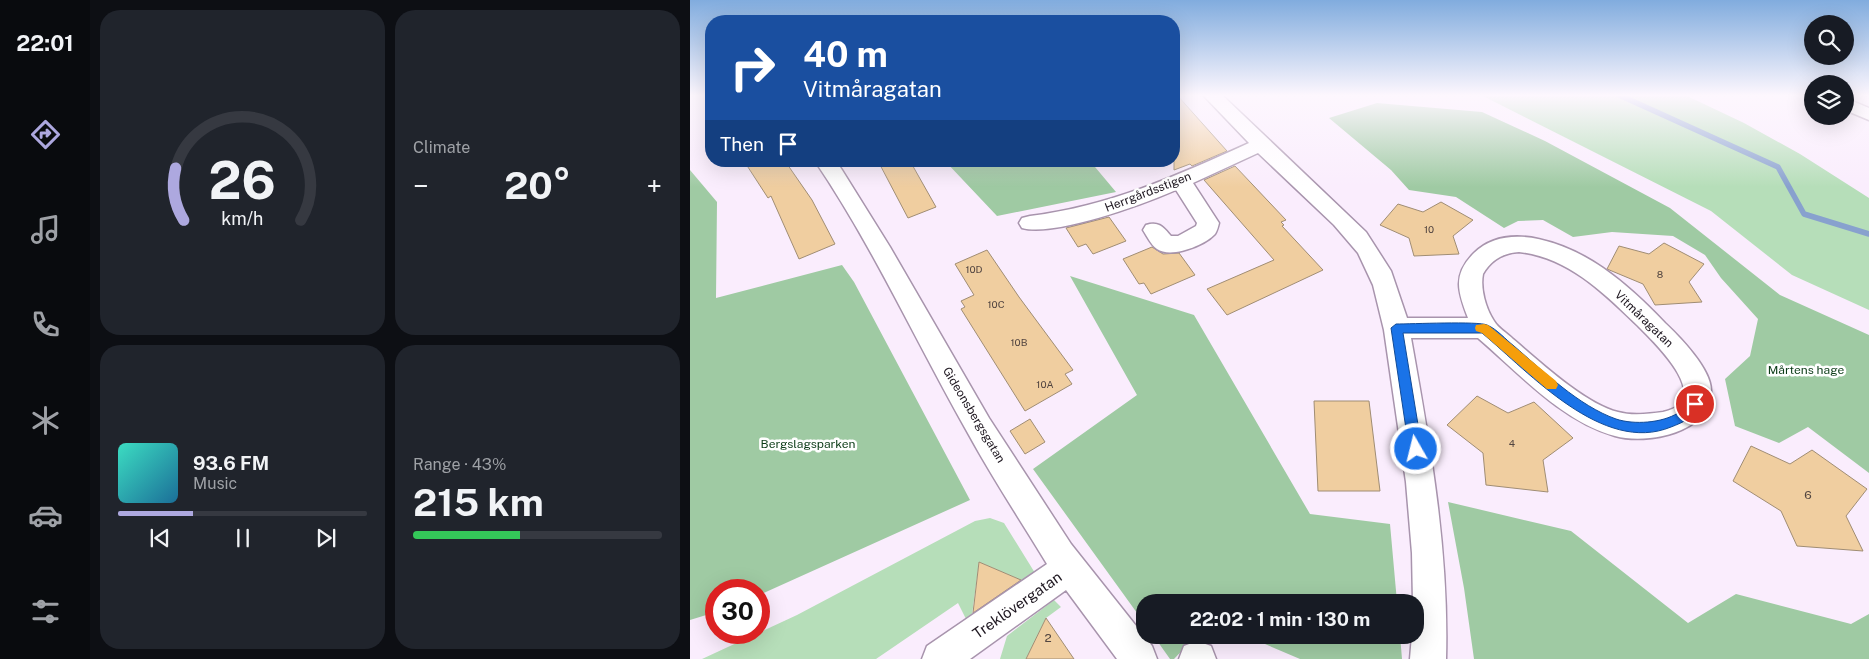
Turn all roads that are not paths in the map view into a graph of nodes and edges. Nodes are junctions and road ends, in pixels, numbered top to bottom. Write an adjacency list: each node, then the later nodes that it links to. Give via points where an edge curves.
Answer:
1 (1242, 126): 2 (street)
2 (1260, 145): 4 (street, Herrgårdsstigen); 7 (street, via 1344,224 1371,255 1382,275)
3 (830, 167): 9 (street, Gideonsbergsgatan, via 882,253 979,427)
4 (1180, 180): 5 (street, Herrgårdsstigen, via 1110,208); 6 (street, via 1208,223 1206,230 1182,244 1166,244)
5 (1030, 223)
6 (1154, 230)
7 (1396, 328): 8 (street); 12 (street, via 1424,505 1431,622)
8 (1484, 328): 8 (street, Vitmåragatan, via 1472,297 1470,275 1477,263 1504,246 1521,244 1548,250 1579,264 1623,296 1668,340 1698,389 1695,404 1683,416 1659,426 1631,428 1613,424 1556,389)
9 (1070, 568): 10 (street, Treklövergatan); 11 (street, Gideonsbergsgatan)
10 (940, 659)
11 (1139, 659)
12 (1428, 659)

